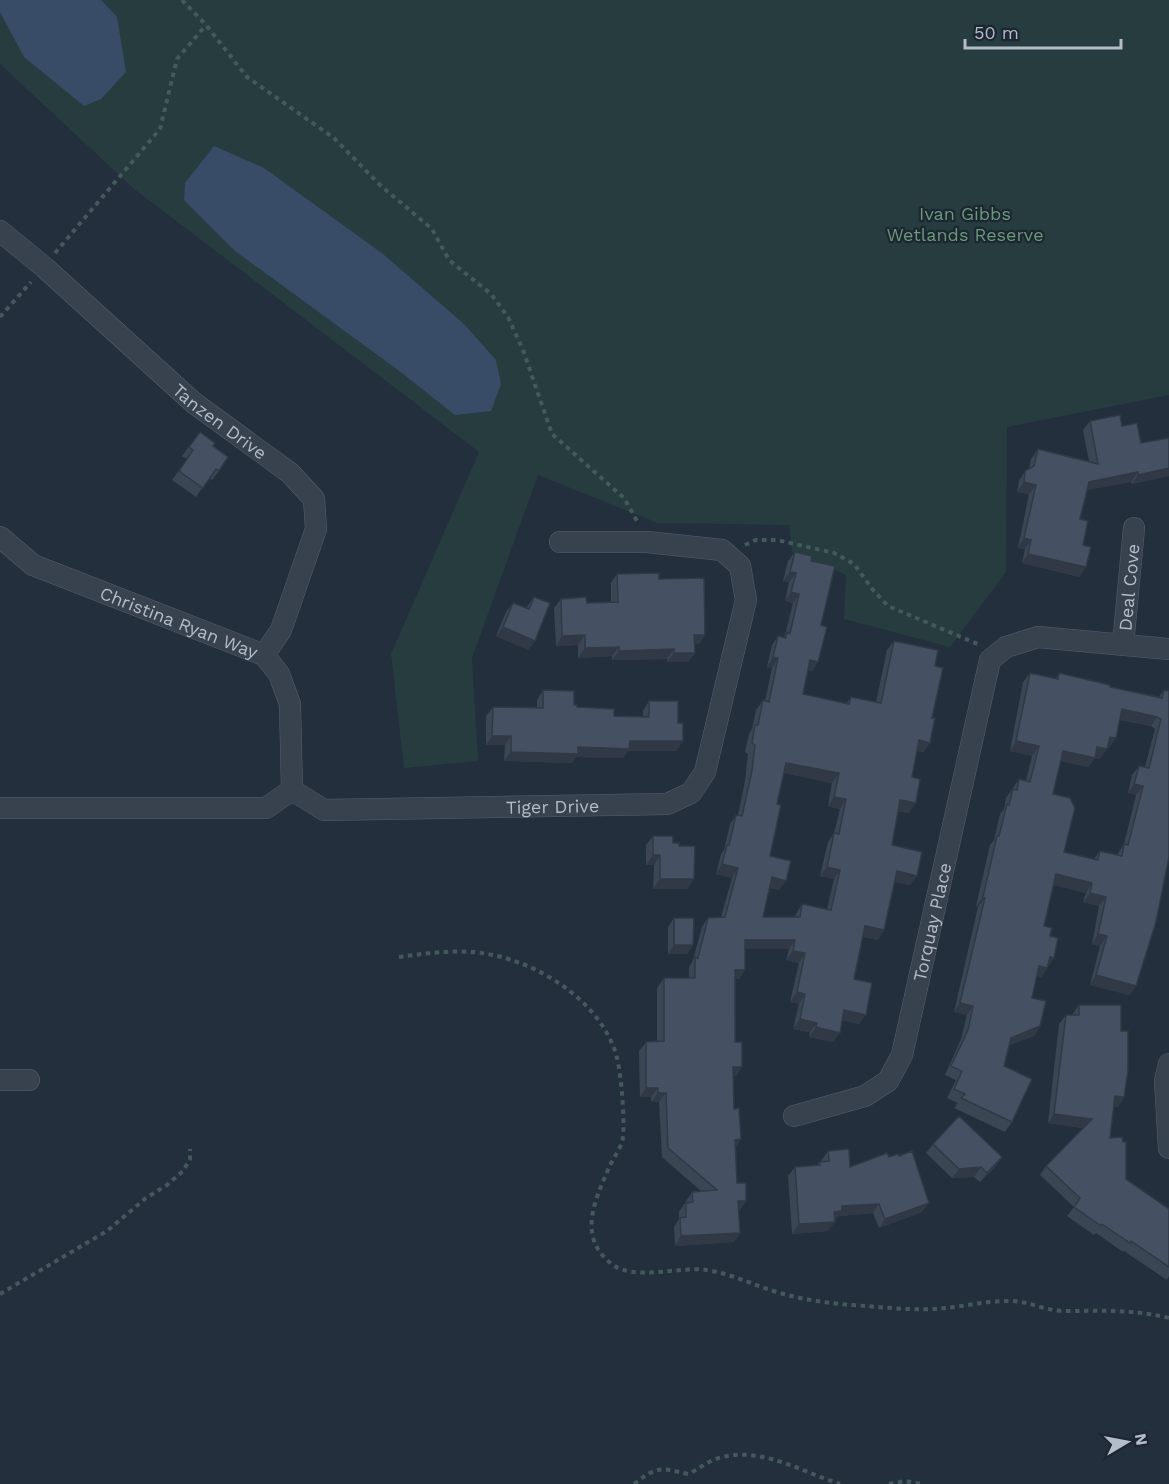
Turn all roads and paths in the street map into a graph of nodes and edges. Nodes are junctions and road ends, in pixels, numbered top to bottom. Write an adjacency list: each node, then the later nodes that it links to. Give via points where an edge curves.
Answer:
1 (182, 0): 2 (path)
2 (206, 25): 4 (path, via 177,59 160,129); 9 (path, via 247,77 334,138 380,185 432,229 449,260 491,294 508,317 523,350 552,434 624,498)
3 (0, 231): 4 (street, Tanzen Drive)
4 (44, 267): 5 (path); 13 (street, Tanzen Drive, via 194,403 290,473 314,499 316,529 281,630)
5 (0, 317)
6 (1134, 528): 11 (street, Deal Cove)
7 (0, 537): 13 (street, Christina Ryan Way, via 33,565)
8 (560, 542): 9 (street)
9 (647, 542): 10 (street)
10 (722, 550): 14 (path, via 756,540 777,540 834,553 854,564 888,606 981,645); 15 (street, Tiger Drive, via 740,566 746,600 705,772 692,793 667,804 324,810)
11 (1123, 645): 12 (street); 14 (street, via 1038,637 1006,647)
12 (1169, 649)
13 (264, 655): 15 (street, Christina Ryan Way, via 279,674 290,704)
14 (990, 660): 21 (street, Torquay Place, via 902,1055 888,1081 865,1096)
15 (292, 790): 16 (street, via 266,808)
16 (0, 808)
17 (399, 957): 25 (path, via 473,952 522,964 568,988 602,1025 615,1049 623,1140 607,1171 591,1224 598,1251 616,1267 651,1273 705,1270 788,1295 832,1303 920,1309 1015,1301 1051,1311 1111,1310)
18 (1169, 1064): 22 (street, via 1165,1081)
19 (0, 1080): 20 (street)
20 (29, 1080)
21 (794, 1116)
22 (1169, 1148)
23 (190, 1149): 24 (path, via 190,1159 183,1171 107,1232)
24 (0, 1294)
25 (1169, 1318)
26 (634, 1484): 27 (path, via 662,1468 688,1474 714,1460 744,1454 783,1462)
27 (840, 1484)
28 (889, 1484): 29 (path)
29 (922, 1484)

